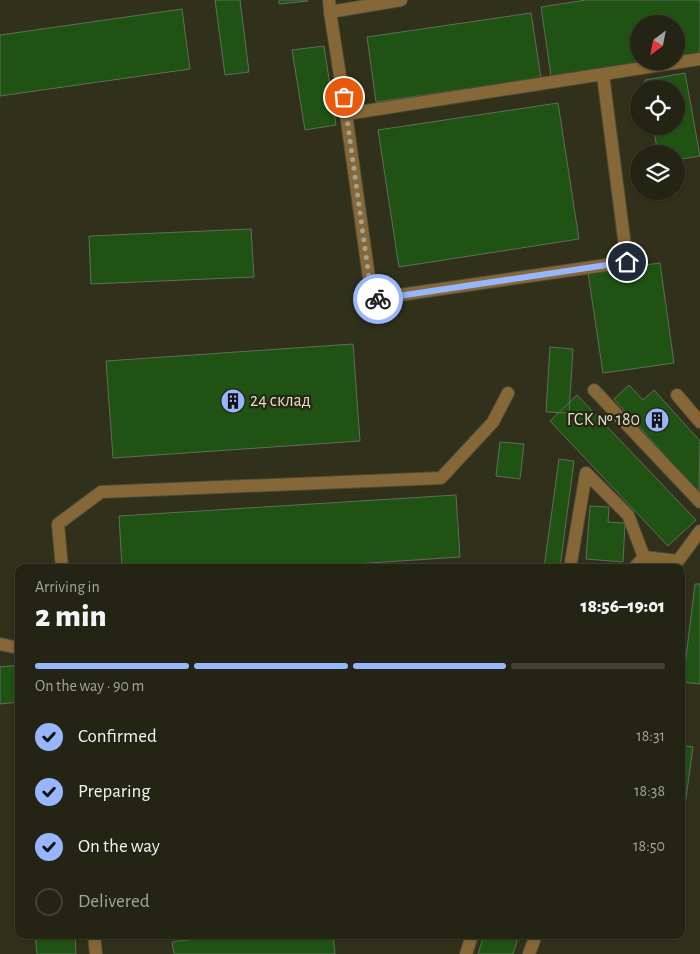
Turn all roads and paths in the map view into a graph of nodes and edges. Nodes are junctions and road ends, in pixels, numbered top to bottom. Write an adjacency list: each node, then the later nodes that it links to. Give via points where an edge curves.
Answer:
1 (401, 0): 2 (lane)
2 (330, 6): 5 (lane)
3 (700, 60): 4 (lane)
4 (603, 74): 5 (lane); 5 (lane, via 627,262 372,299)
5 (346, 114)
6 (594, 390): 10 (lane)
7 (508, 393): 13 (lane, via 493,422 440,478 102,492 58,524)
8 (677, 395): 9 (lane)
9 (700, 422)
10 (700, 502)
11 (700, 531): 16 (lane)
12 (644, 557): 14 (lane, via 628,515 586,473); 15 (lane); 16 (lane)
13 (62, 564)
14 (571, 564)
15 (638, 564)
16 (678, 564)
17 (0, 644): 18 (lane)
18 (15, 647)
19 (94, 939): 22 (lane)
20 (471, 939): 23 (lane)
21 (535, 939): 24 (lane)
22 (96, 954)
23 (466, 954)
24 (530, 954)

